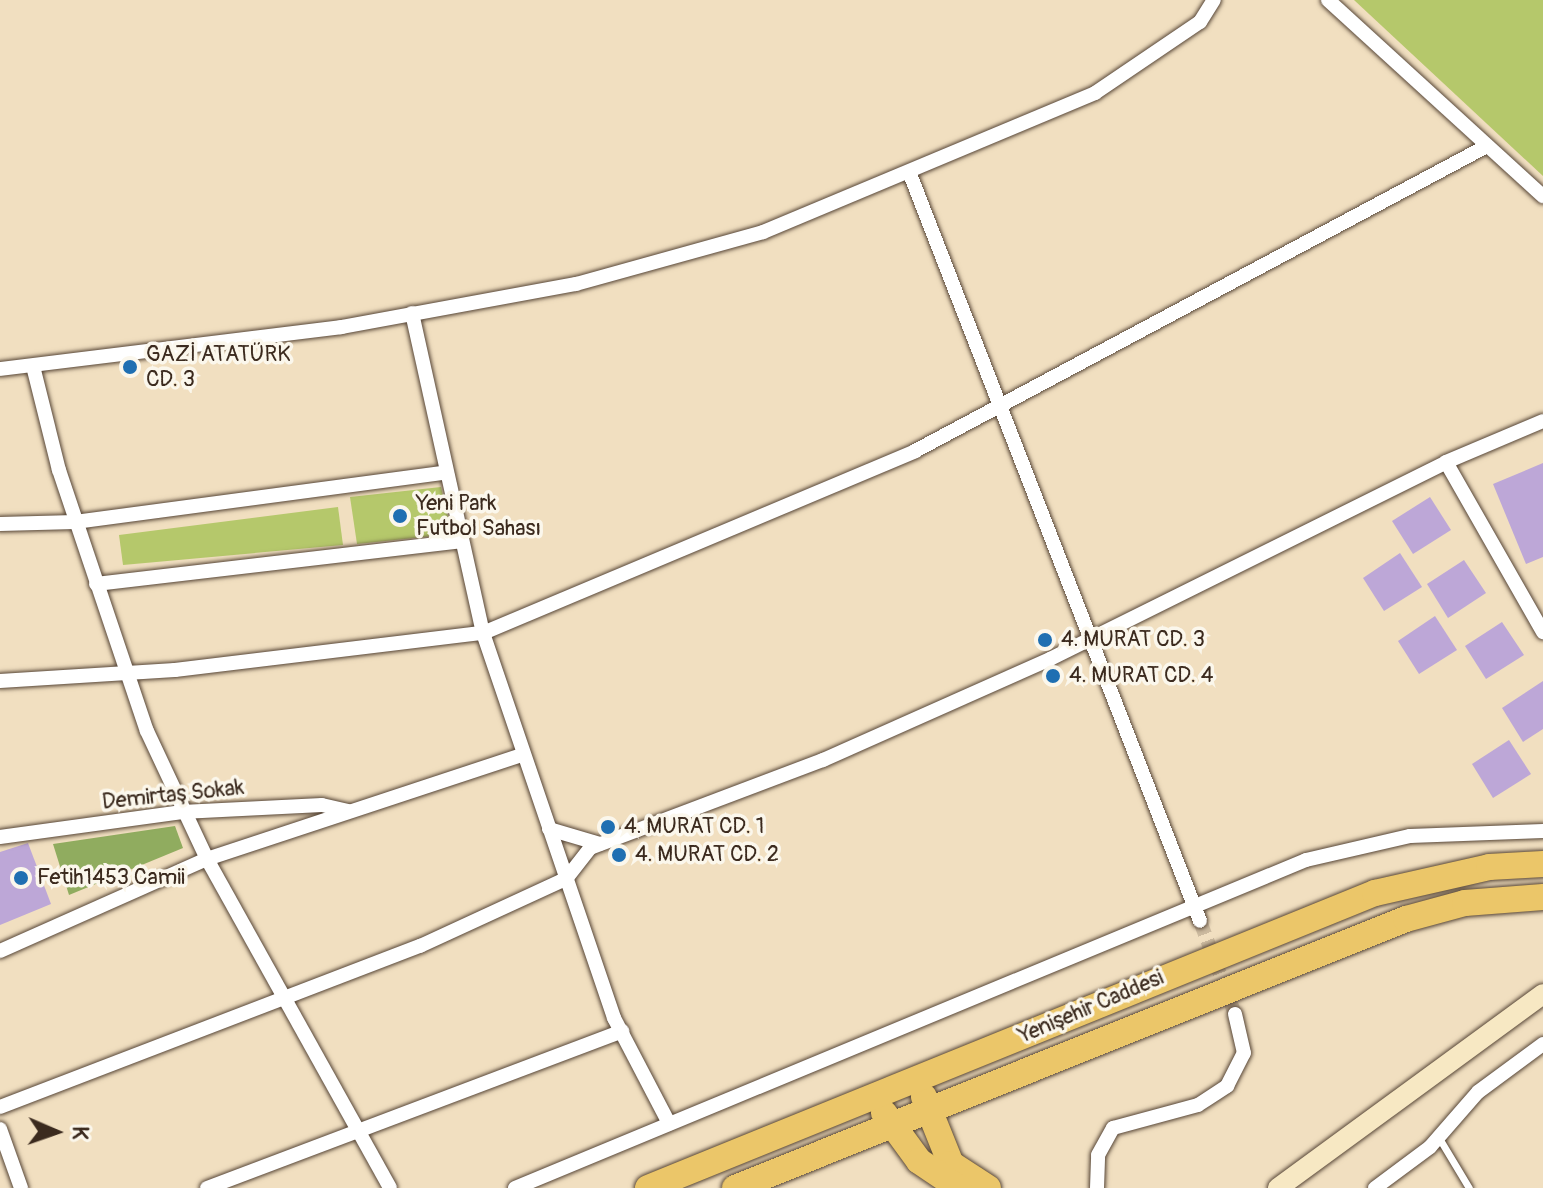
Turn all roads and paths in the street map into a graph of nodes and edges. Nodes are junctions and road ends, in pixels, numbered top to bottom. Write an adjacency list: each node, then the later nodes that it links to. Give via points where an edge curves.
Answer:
1 (1214, 0): 4 (street, via 1200,22 1095,93)
2 (1328, 0): 3 (street)
3 (1487, 146): 5 (street); 9 (street)
4 (910, 174): 6 (street, via 763,232 590,280); 9 (street)
5 (1543, 196)
6 (412, 313): 7 (street); 12 (street)
7 (33, 366): 8 (street); 13 (street)
8 (0, 369)
9 (1001, 408): 18 (street, via 915,451); 19 (street)
10 (1543, 421): 11 (street)
11 (1446, 462): 17 (street); 19 (street)
12 (444, 473): 13 (street); 15 (street)
13 (75, 522): 14 (street); 16 (street)
14 (0, 524)
15 (460, 541): 16 (street); 18 (street)
16 (96, 584): 20 (street)
17 (1543, 632)
18 (483, 633): 20 (street); 22 (street)
19 (1095, 637): 28 (street, via 823,760); 33 (street)
20 (125, 672): 21 (street); 24 (street)
21 (0, 681)
22 (522, 755): 23 (street); 25 (street)
23 (350, 811): 24 (street, Demirtaş Sokak, via 322,805); 29 (street)
24 (182, 812): 27 (street, Demirtaş Sokak); 29 (street)
25 (549, 829): 28 (street); 31 (street)
26 (1543, 831): 33 (street, via 1461,830 1355,846)
27 (0, 837)
28 (600, 844): 31 (street)
29 (207, 859): 34 (street); 36 (street)
30 (1543, 864): 40 (highway, Yenişehir Caddesi, via 1489,867 1375,893)
31 (566, 879): 36 (street, via 420,946); 38 (street)
32 (1543, 897): 43 (highway, Yenişehir Caddesi, via 1465,903 1406,919)
33 (1198, 915): 44 (street)
34 (0, 951)
35 (1543, 994): 49 (street)
36 (288, 995): 42 (street); 47 (street)
37 (1235, 1014): 58 (street, via 1244,1053 1227,1086 1198,1105 1113,1128 1098,1155)
38 (622, 1031): 44 (street); 47 (street)
39 (1543, 1044): 48 (street, via 1478,1092)
40 (918, 1080): 41 (highway, Yenişehir Caddesi); 43 (highway)
41 (877, 1096): 45 (highway); 54 (highway, Yenişehir Caddesi)
42 (0, 1107)
43 (929, 1111): 45 (highway, Yenişehir Caddesi); 57 (highway, via 951,1164)
44 (669, 1123): 53 (street)
45 (890, 1126): 55 (highway, Yenişehir Caddesi); 56 (highway, via 919,1161)
46 (0, 1129): 50 (street)
47 (362, 1130): 51 (street); 52 (street)
48 (1439, 1138): 59 (street); 60 (lane)
49 (1289, 1185)
50 (21, 1188)
51 (207, 1188)
52 (390, 1188)
53 (515, 1188)
54 (648, 1188)
55 (735, 1188)
56 (962, 1188): 57 (highway)
57 (991, 1188)
58 (1097, 1188)
59 (1375, 1188)
60 (1469, 1188)

